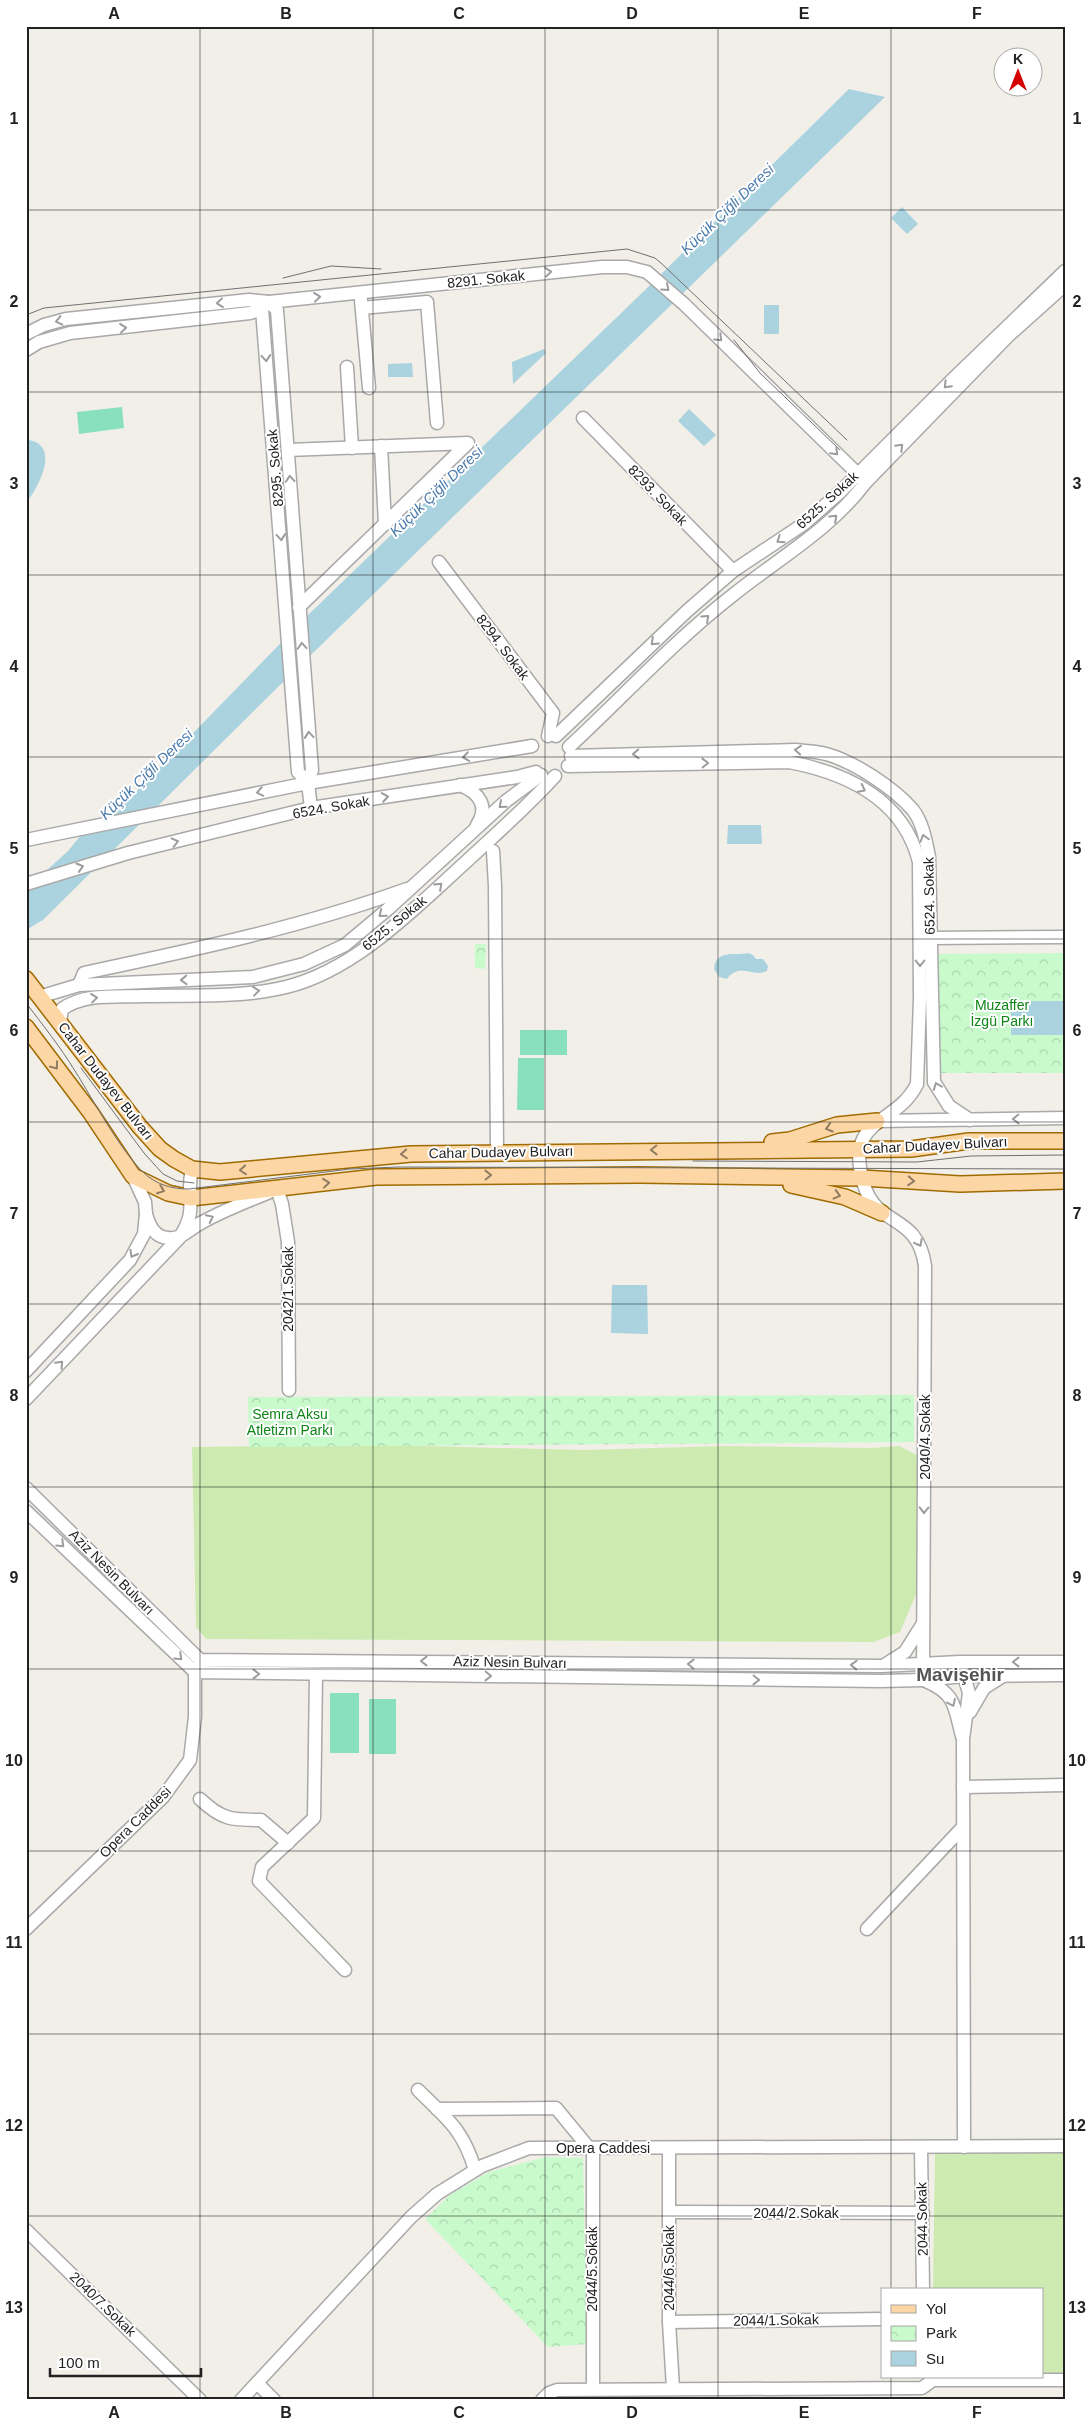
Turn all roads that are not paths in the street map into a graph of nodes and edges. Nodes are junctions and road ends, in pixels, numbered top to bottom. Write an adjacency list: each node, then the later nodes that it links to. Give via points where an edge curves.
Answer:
1 (1065, 271): 15 (street, 6525. Sokak, one-way to 15)
2 (1065, 285): 15 (street, 6525. Sokak, one-way to 2)
3 (360, 292): 4 (street, 8291. Sokak, one-way to 3); 5 (street); 15 (street, 8291. Sokak, one-way to 15, via 602,267 626,267 648,272)
4 (265, 305): 6 (street, 8291. Sokak, one-way to 6, via 249,300 66,320 44,325); 7 (street, 8291. Sokak, one-way to 4, via 39,342 70,333 250,314); 14 (street, 8295. Sokak, via 278,310); 25 (street, 8295. Sokak, one-way to 25, via 298,772)
5 (362, 308): 9 (street); 11 (street, via 426,302)
6 (26, 334)
7 (26, 350)
8 (347, 367): 13 (street)
9 (370, 388)
10 (583, 418): 18 (street, 8293. Sokak)
11 (437, 423)
12 (381, 446): 13 (street); 16 (street); 16 (street, via 468,443)
13 (352, 448): 14 (street)
14 (288, 450): 19 (street, 8295. Sokak, one-way to 14)
15 (862, 478): 18 (street, 6525. Sokak, one-way to 18, via 805,523); 22 (street, 6525. Sokak, one-way to 15, via 732,595 816,534 852,501)
16 (385, 524): 19 (street)
17 (439, 562): 20 (street, 8294. Sokak, via 554,713)
18 (733, 571): 20 (street, 6525. Sokak, one-way to 20)
19 (300, 611): 25 (street, 8295. Sokak, one-way to 19, via 312,770)
20 (552, 736): 21 (street, via 539,739); 22 (street)
21 (532, 746): 23 (street, via 529,760); 25 (street, 6524. Sokak, one-way to 25)
22 (569, 756): 24 (street, via 564,771); 34 (street, 6524. Sokak, one-way to 22, via 929,858 924,833 914,811 872,776 826,754 795,750); 42 (street, 6524. Sokak, one-way to 42, via 789,762 820,768 866,791 900,818 914,844 919,862 918,1072 912,1092)
23 (538, 773): 24 (street); 26 (street, 6524. Sokak); 28 (street, 6525. Sokak, one-way to 28)
24 (556, 776): 38 (street, 6525. Sokak, one-way to 24, via 62,1009 74,1001 100,997 250,992 286,987 327,971 373,943 426,899)
25 (308, 783): 27 (street); 29 (street, 6524. Sokak, one-way to 29)
26 (460, 785): 27 (street, 6524. Sokak, one-way to 26); 28 (street, via 475,794 483,806 483,814)
27 (311, 808): 31 (street, 6524. Sokak, one-way to 27, via 128,853)
28 (470, 834): 32 (street, 6525. Sokak)
29 (26, 840)
30 (493, 851): 46 (street)
31 (30, 882)
32 (412, 887): 36 (street, via 282,928 84,973); 36 (street, 6525. Sokak, one-way to 36, via 345,945 304,964 253,977)
33 (1065, 937): 34 (street)
34 (930, 938): 41 (street, 6524. Sokak, one-way to 34, via 949,1106 934,1082)
35 (26, 979): 37 (main road, Cahar Dudayev Bulvarı)
36 (79, 985): 37 (street, 6525. Sokak)
37 (39, 996): 38 (main road, Cahar Dudayev Bulvarı)
38 (60, 1022): 47 (main road, Cahar Dudayev Bulvarı, via 150,1138 160,1149)
39 (26, 1027): 48 (main road, one-way to 48, via 91,1113)
40 (1065, 1118): 41 (street, one-way to 41)
41 (970, 1120): 42 (street)
42 (877, 1121): 44 (street, 6524. Sokak, via 867,1132); 45 (main road, one-way to 45, via 837,1125 790,1140)
43 (1065, 1141): 44 (main road, Cahar Dudayev Bulvarı, via 969,1141 911,1149)
44 (860, 1149): 45 (main road, Cahar Dudayev Bulvarı); 50 (street, 2040/4.Sokak)
45 (703, 1150): 46 (main road, Cahar Dudayev Bulvarı, one-way to 46)
46 (498, 1152): 47 (main road, Cahar Dudayev Bulvarı, one-way to 47, via 402,1154 220,1172)
47 (192, 1169): 53 (street, via 189,1183)
48 (132, 1176): 53 (main road, Cahar Dudayev Bulvarı, one-way to 53, via 168,1193); 55 (street, via 145,1202)
49 (738, 1177): 50 (main road, Cahar Dudayev Bulvarı); 52 (main road, Cahar Dudayev Bulvarı, one-way to 49, via 376,1177); 54 (main road, one-way to 54, via 808,1187 845,1197)
50 (862, 1178): 51 (main road, Cahar Dudayev Bulvarı, one-way to 51, via 960,1184); 54 (street, 2040/4.Sokak, via 868,1199)
51 (1065, 1181)
52 (278, 1189): 53 (main road, Cahar Dudayev Bulvarı); 56 (street, one-way to 52, via 215,1216); 58 (street, 2042/1.Sokak, via 288,1242)
53 (191, 1198): 56 (street, via 190,1221)
54 (882, 1213): 62 (street, 2040/4.Sokak, one-way to 62, via 912,1232 923,1252 925,1266)
55 (146, 1214): 56 (street, via 150,1228 161,1236 168,1239); 57 (street, one-way to 57, via 144,1234 130,1260)
56 (180, 1237): 59 (street, one-way to 56)
57 (26, 1371)
58 (289, 1390)
59 (26, 1399)
60 (26, 1488): 63 (street, Aziz Nesin Bulvarı)
61 (26, 1510): 68 (street, Aziz Nesin Bulvarı, one-way to 68)
62 (923, 1622): 66 (street, 2040/4.Sokak); 67 (street, via 906,1652)
63 (200, 1660): 67 (street, Aziz Nesin Bulvarı, one-way to 63); 68 (street)
64 (960, 1662): 65 (street, Aziz Nesin Bulvarı, one-way to 64); 66 (street, Aziz Nesin Bulvarı); 71 (street)
65 (1065, 1662)
66 (924, 1664): 67 (street, Aziz Nesin Bulvarı); 73 (street, 2040/4.Sokak)
67 (881, 1666)
68 (201, 1673): 69 (street, Aziz Nesin Bulvarı, one-way to 69); 81 (street, Opera Caddesi, via 190,1760 163,1797)
69 (316, 1674): 73 (street, Aziz Nesin Bulvarı, one-way to 73); 80 (street, via 314,1818)
70 (1065, 1675): 72 (street, Aziz Nesin Bulvarı)
71 (964, 1676): 72 (street, Aziz Nesin Bulvarı); 73 (street, Aziz Nesin Bulvarı); 74 (street, via 969,1693)
72 (1005, 1676): 74 (street, via 984,1688)
73 (924, 1680): 75 (street, one-way to 75, via 942,1688 953,1701)
74 (966, 1718): 75 (street)
75 (963, 1739): 77 (street)
76 (1065, 1785): 77 (street)
77 (963, 1787): 79 (street)
78 (200, 1799): 80 (street, via 215,1814 237,1820 261,1820)
79 (963, 1827): 82 (street); 87 (street)
80 (288, 1843): 83 (street, via 262,1867 259,1881)
81 (26, 1928)
82 (866, 1929)
83 (345, 1970)
84 (418, 2090): 85 (street)
85 (437, 2109): 88 (street, via 556,2108); 91 (street, via 462,2135)
86 (1065, 2146): 87 (street, Opera Caddesi)
87 (964, 2147): 90 (street, Opera Caddesi)
88 (591, 2148): 89 (street, Opera Caddesi); 91 (street, Opera Caddesi, via 529,2148); 102 (street, 2044/5.Sokak)
89 (668, 2148): 90 (street, Opera Caddesi); 92 (street, 2044/6.Sokak)
90 (921, 2148): 93 (street, 2044.Sokak)
91 (475, 2170): 100 (street, Opera Caddesi, via 437,2194 411,2217)
92 (670, 2212): 93 (street, 2044/2.Sokak); 97 (street, 2044/6.Sokak)
93 (923, 2213): 95 (street, 2044.Sokak)
94 (26, 2230): 103 (street, 2040/7.Sokak)
95 (923, 2288)
96 (881, 2319): 97 (street, 2044/1.Sokak)
97 (669, 2322): 101 (street, 2044/6.Sokak)
98 (1065, 2380): 99 (street)
99 (922, 2382): 101 (street)
100 (257, 2383): 104 (street, Opera Caddesi); 105 (street)
101 (673, 2388): 102 (street)
102 (593, 2389): 106 (street, via 552,2391)
103 (200, 2400)
104 (241, 2400)
105 (274, 2400)
106 (542, 2400)

